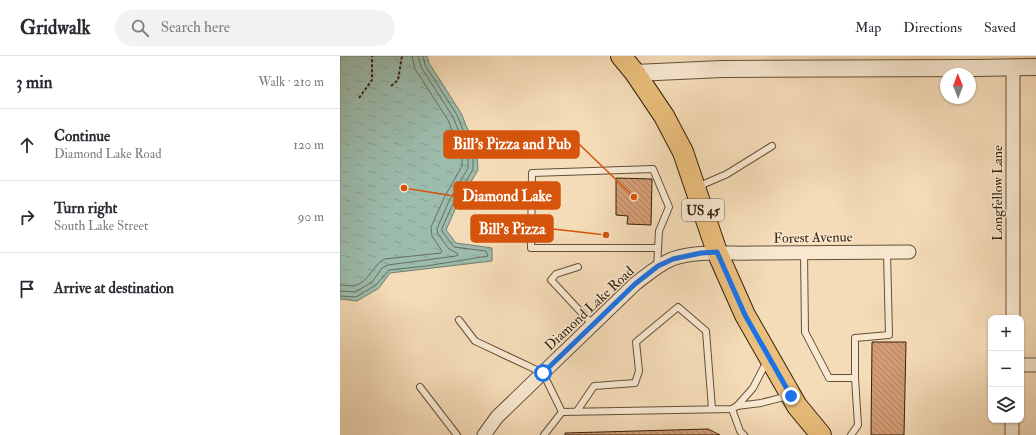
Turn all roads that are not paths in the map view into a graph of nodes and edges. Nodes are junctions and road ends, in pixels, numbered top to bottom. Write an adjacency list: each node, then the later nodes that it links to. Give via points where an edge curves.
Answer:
1 (621, 56): 4 (main road, US 45)
2 (1013, 67): 3 (street); 4 (street, via 722,69); 14 (street, Longfellow Lane)
3 (1036, 67)
4 (634, 73): 6 (main road, US 45, via 664,116 683,152)
5 (772, 146): 6 (lane, via 727,174)
6 (695, 188): 8 (main road, US 45)
7 (658, 248): 7 (lane, via 659,231 669,207 654,169 532,173 531,248); 13 (lane)
8 (717, 252): 11 (street, Forest Avenue); 13 (street, Diamond Lake Road, via 673,259); 17 (main road, US 45, via 745,315)
9 (887, 252): 10 (street, Forest Avenue); 11 (street, Forest Avenue); 21 (lane, via 890,335 855,338)
10 (908, 252)
11 (804, 253): 21 (lane, via 805,332 829,378)
12 (578, 267): 16 (lane, via 556,274 551,280)
13 (657, 267): 16 (street, Diamond Lake Road, via 635,284)
14 (1013, 315)
15 (459, 320): 20 (lane, via 475,341)
16 (593, 325): 20 (street, Diamond Lake Road)
17 (768, 358): 23 (main road, US 45); 24 (lane, via 753,388)
18 (1024, 365): 19 (street)
19 (1036, 365)
20 (543, 373): 27 (lane); 30 (street, Diamond Lake Road, via 497,417)
21 (855, 378): 34 (lane, via 858,425)
22 (420, 387): 29 (lane)
23 (791, 396): 24 (lane); 33 (main road, US 45)
24 (734, 407): 25 (lane); 32 (lane, via 740,431)
25 (712, 409): 26 (lane); 26 (lane, via 706,331 678,307 636,342 639,371 635,383 594,386)
26 (577, 411): 27 (lane)
27 (562, 412): 31 (lane)
28 (1012, 423): 35 (street)
29 (457, 435)
30 (484, 435)
31 (544, 435)
32 (744, 435)
33 (821, 435)
34 (850, 435)
35 (1012, 435)

